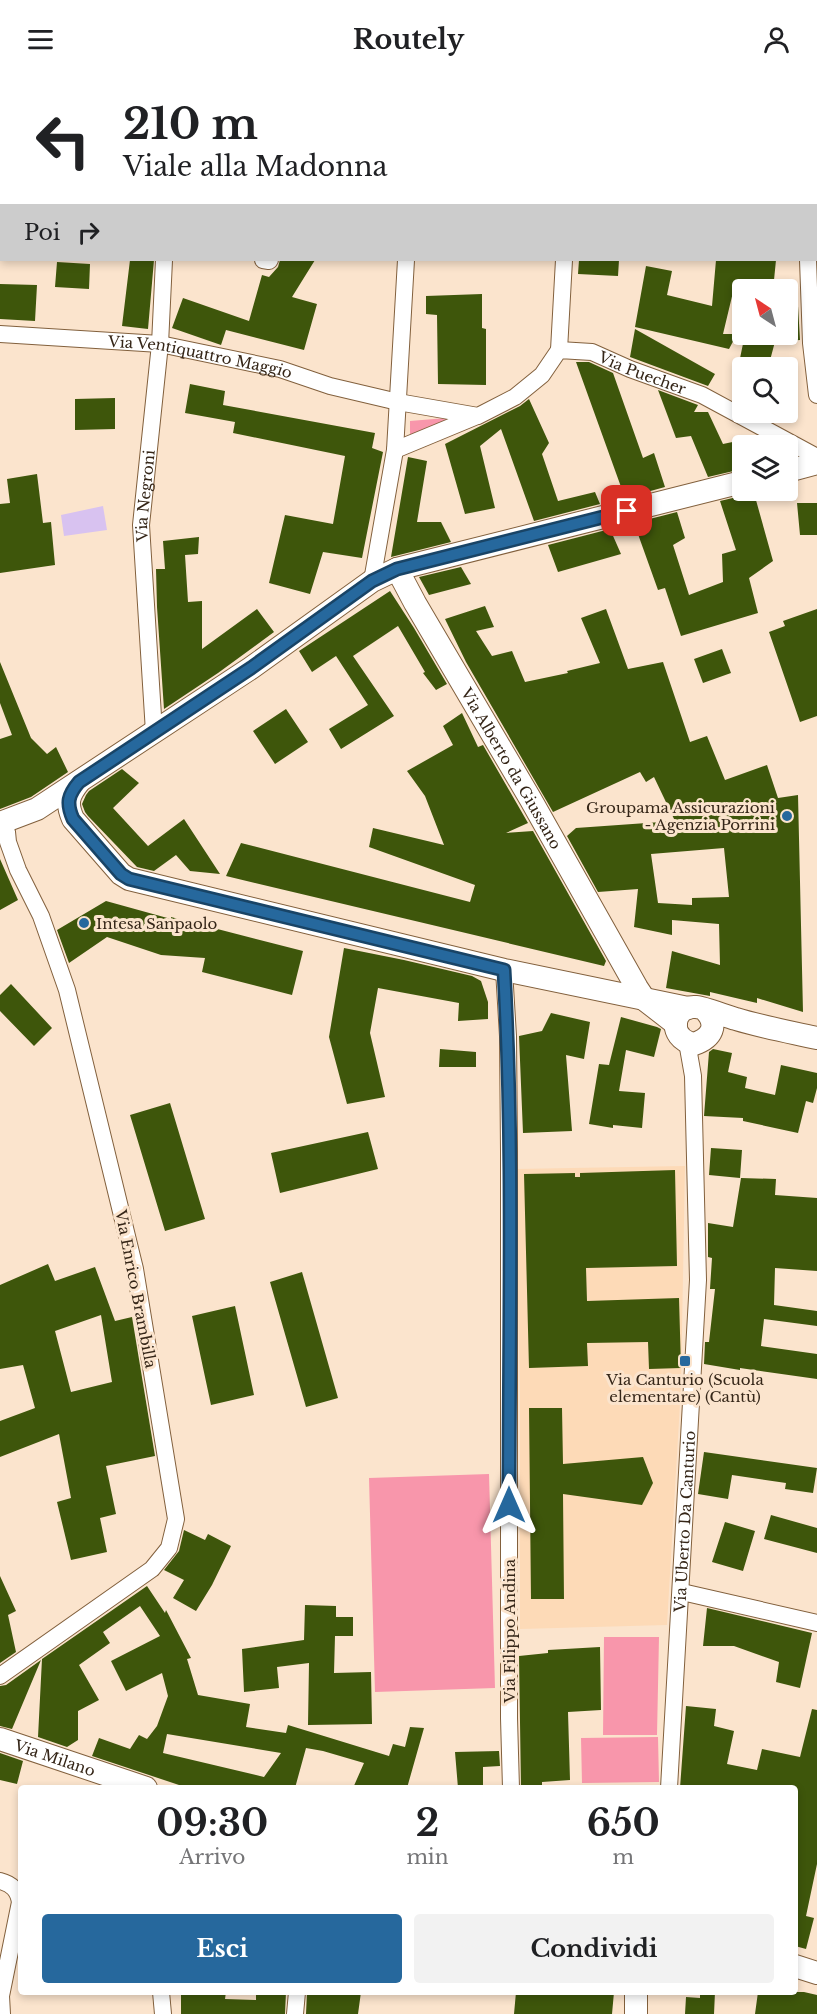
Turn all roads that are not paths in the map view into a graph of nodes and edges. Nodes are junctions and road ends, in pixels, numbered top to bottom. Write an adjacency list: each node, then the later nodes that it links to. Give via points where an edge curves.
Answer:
1 (164, 261): 6 (street, Via Negroni)
2 (406, 261): 9 (street)
3 (564, 261): 7 (street)
4 (808, 261): 8 (street)
5 (0, 334): 6 (street, Via Ventiquattro Maggio)
6 (160, 344): 9 (street, Via Ventiquattro Maggio, via 280,369); 18 (street, Via Negroni, via 141,525)
7 (559, 350): 10 (street, via 542,375 515,398); 12 (street, Via Puecher, via 592,352 702,395)
8 (817, 395)
9 (398, 404): 10 (street); 11 (street)
10 (478, 416): 11 (street)
11 (395, 450): 17 (street)
12 (817, 458)
13 (817, 463): 14 (street)
14 (798, 468)
15 (732, 485): 16 (street)
16 (397, 569): 17 (street); 23 (street, Via Alberto da Giussano)
17 (373, 577): 18 (street, via 251,668)
18 (154, 732): 19 (street)
19 (79, 782): 20 (street); 21 (street, via 68,800)
20 (37, 809): 21 (street, via 63,809); 22 (street)
21 (73, 819): 24 (street, via 129,879)
22 (4, 827): 31 (street, Via Enrico Brambilla, via 67,990 135,1269 176,1519 169,1548 152,1569)
23 (627, 968): 25 (street, via 618,981); 26 (street, Via Alberto da Giussano)
24 (504, 970): 25 (street); 34 (street, Via Filippo Andina, via 509,1151)
25 (602, 989): 26 (street)
26 (645, 1000): 27 (street)
27 (695, 1026): 28 (street, via 739,1020); 29 (street, Via Uberto Da Canturio, via 698,1280)
28 (817, 1038)
29 (682, 1592): 30 (street); 35 (street, Via Uberto Da Canturio)
30 (817, 1623)
31 (0, 1676)
32 (0, 1739): 33 (street, Via Milano)
33 (118, 1784)
34 (511, 1785)
35 (669, 1785)
36 (0, 1881): 37 (street, via 14,1887)
37 (18, 1894)
38 (18, 1912): 44 (street, via 1,1996)
39 (798, 1967): 40 (street)
40 (817, 1973)
41 (161, 1995): 45 (street)
42 (297, 1995): 46 (street)
43 (636, 1995): 47 (street)
44 (2, 2014)
45 (163, 2014)
46 (295, 2014)
47 (636, 2014)

